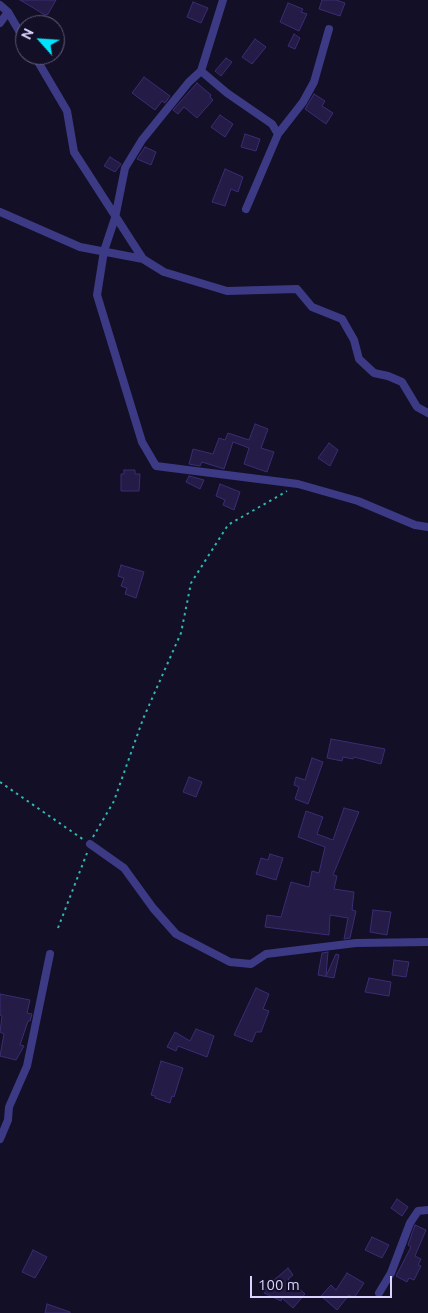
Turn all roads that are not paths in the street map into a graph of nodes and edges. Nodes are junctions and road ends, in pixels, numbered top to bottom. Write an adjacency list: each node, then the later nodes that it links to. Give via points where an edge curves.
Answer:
1 (223, 0): 8 (street)
2 (0, 5): 3 (street)
3 (8, 12): 4 (street); 5 (street)
4 (0, 23)
5 (15, 24)
6 (329, 29): 9 (street, via 314,82)
7 (40, 65): 12 (street, via 67,111 74,152)
8 (201, 71): 9 (street, via 272,124); 12 (street, via 188,82 142,140 125,168)
9 (278, 134): 10 (street)
10 (246, 209)
11 (0, 212): 13 (street, via 80,247)
12 (114, 218): 13 (street); 14 (street)
13 (104, 251): 14 (street); 16 (street, via 97,294 142,442 156,466 298,484 358,501 415,526)
14 (143, 260): 15 (street, via 164,272 228,291 297,289 312,307 342,319 354,340 359,359 374,373 402,382 417,407)
15 (428, 414)
16 (428, 527)
17 (90, 844): 18 (street, via 124,868 176,934 230,962 250,964 266,954 347,944)
18 (428, 942)
19 (50, 954): 20 (street, via 27,1066 9,1107 8,1120)
20 (0, 1139)
21 (428, 1210): 22 (street, via 418,1211 410,1223 391,1273)
22 (379, 1293)

